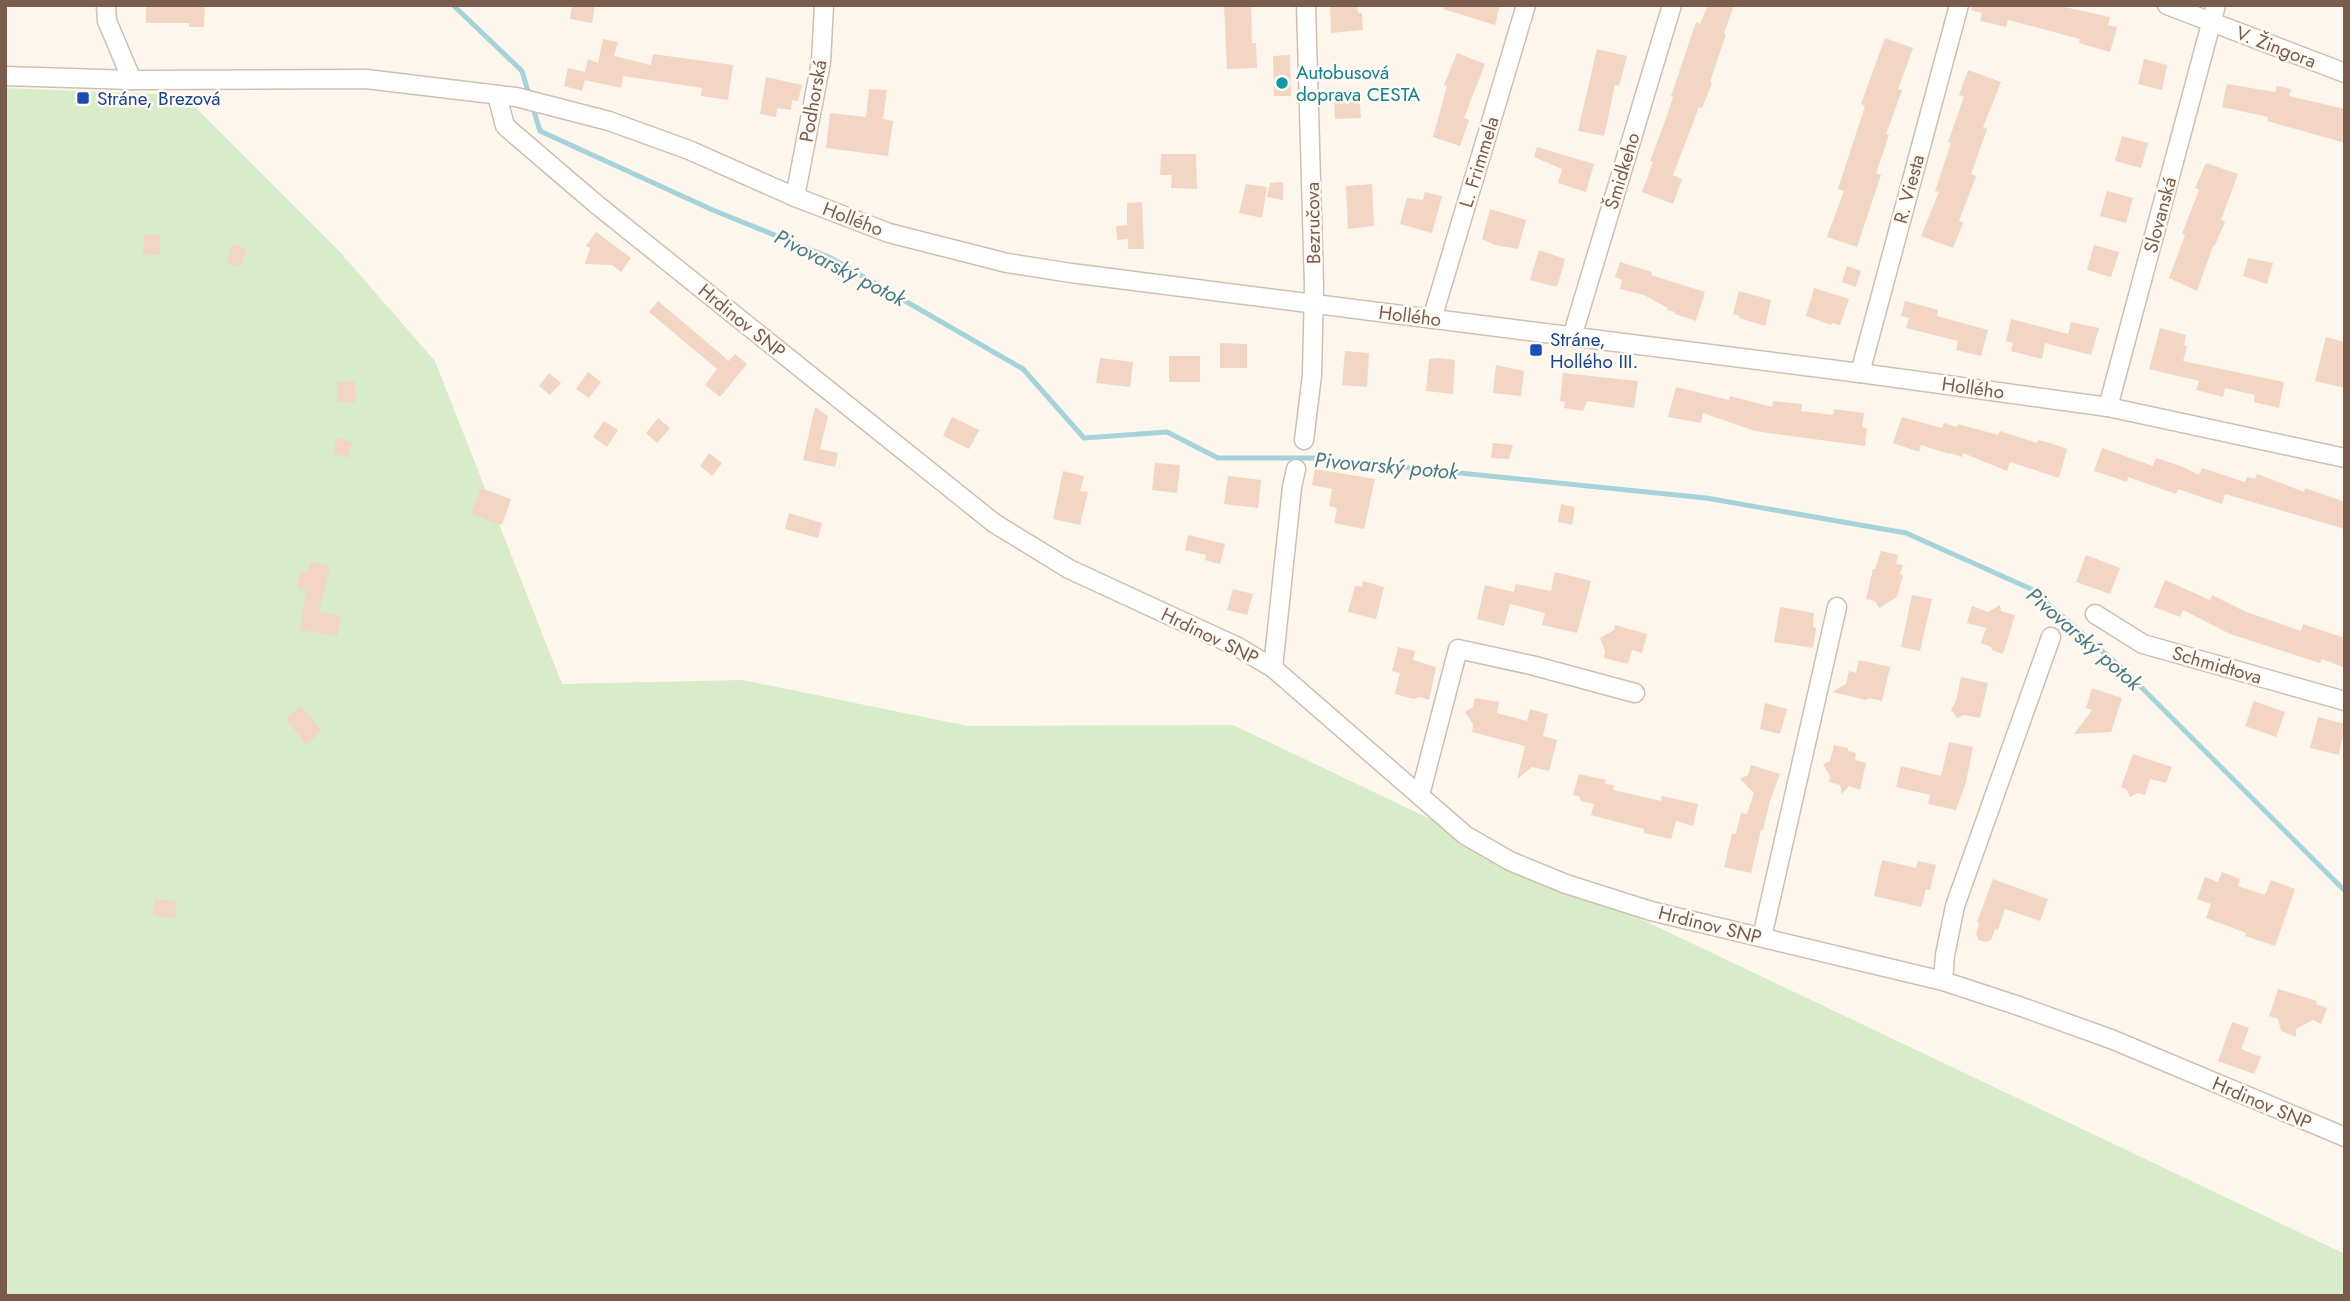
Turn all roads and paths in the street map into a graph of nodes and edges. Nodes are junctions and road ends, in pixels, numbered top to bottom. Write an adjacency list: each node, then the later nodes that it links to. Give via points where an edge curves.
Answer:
1 (106, 5): 11 (street, via 107,21)
2 (824, 5): 13 (street, Podhorská, via 821,62)
3 (1306, 5): 14 (street, Bezručova)
4 (1525, 5): 15 (street, L. Frimmela)
5 (1672, 5): 16 (street, Šmidkeho)
6 (1959, 5): 17 (street, R. Viesta)
7 (2167, 5): 8 (street, V. Žingora)
8 (2214, 14): 9 (street, V. Žingora); 18 (street, Slovanská)
9 (2345, 73)
10 (5, 76): 11 (street)
11 (131, 80): 12 (street, via 366,79)
12 (497, 95): 13 (street, Hollého, via 609,121); 25 (street, Hrdinov SNP, via 505,126 515,135 994,523 1069,569 1238,647)
13 (795, 197): 14 (street, Hollého, via 889,233 1007,263)
14 (1313, 303): 15 (street, Hollého); 19 (street, Bezručova, via 1312,375)
15 (1432, 319): 16 (street, Hollého)
16 (1572, 337): 17 (street, Hollého)
17 (1860, 373): 18 (street, Hollého)
18 (2108, 407): 20 (street, Hollého)
19 (1304, 440)
20 (2345, 458)
21 (1296, 469): 25 (street)
22 (1837, 607): 29 (street)
23 (2095, 614): 27 (street, Schmidtova, via 2143,644)
24 (2051, 637): 30 (street, via 1955,906)
25 (1273, 668): 28 (street, Hrdinov SNP)
26 (1635, 693): 28 (street, via 1458,649)
27 (2345, 701)
28 (1420, 796): 29 (street, Hrdinov SNP, via 1465,835 1510,862 1651,911)
29 (1762, 937): 30 (street, Hrdinov SNP)
30 (1943, 981): 31 (street, Hrdinov SNP, via 2111,1039)
31 (2345, 1137)

